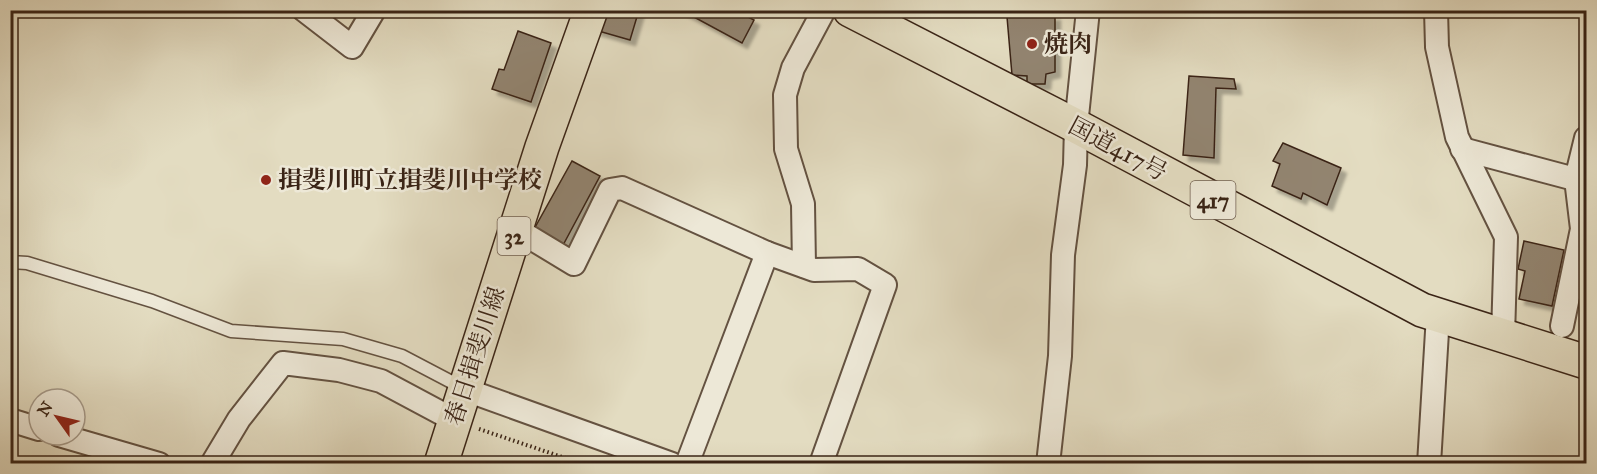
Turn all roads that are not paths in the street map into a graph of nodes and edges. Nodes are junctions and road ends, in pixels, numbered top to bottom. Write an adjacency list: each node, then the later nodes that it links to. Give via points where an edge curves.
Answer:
1 (304, 10): 2 (street, via 352,47)
2 (374, 10)
3 (591, 10): 12 (main road, 春日揖斐川線 / 32)
4 (824, 10): 15 (street, via 793,68 785,95 786,149 803,204)
5 (850, 10): 8 (main road, 国道417号 / 417)
6 (1088, 10): 8 (street)
7 (1437, 10): 10 (street, via 1437,47)
8 (1076, 126): 16 (main road, 国道417号 / 417); 31 (street, via 1063,255 1060,356)
9 (1587, 138): 11 (street)
10 (1462, 148): 11 (street); 18 (street, via 1506,237)
11 (1581, 180): 17 (street, via 1582,229)
12 (516, 229): 13 (street, via 574,264 610,190 622,188); 20 (main road, 春日揖斐川線 / 32)
13 (767, 253): 15 (street); 29 (street)
14 (10, 262): 20 (lane, via 27,263 152,301 231,331 353,342 402,356)
15 (804, 266): 30 (street, via 814,270 858,269 885,285)
16 (1438, 315): 18 (main road, 国道417号 / 417); 32 (street)
17 (1562, 326)
18 (1503, 336): 19 (main road, 国道417号 / 417)
19 (1587, 362)
20 (466, 390): 22 (main road, 春日揖斐川線 / 32); 28 (street)
21 (10, 420): 23 (street)
22 (454, 420): 26 (street, via 381,381 339,370 283,363 239,419); 27 (main road, 春日揖斐川線 / 32)
23 (27, 425)
24 (87, 443): 25 (street)
25 (159, 464)
26 (212, 464)
27 (441, 464)
28 (672, 464)
29 (687, 464)
30 (821, 464)
31 (1048, 464)
32 (1429, 464)

